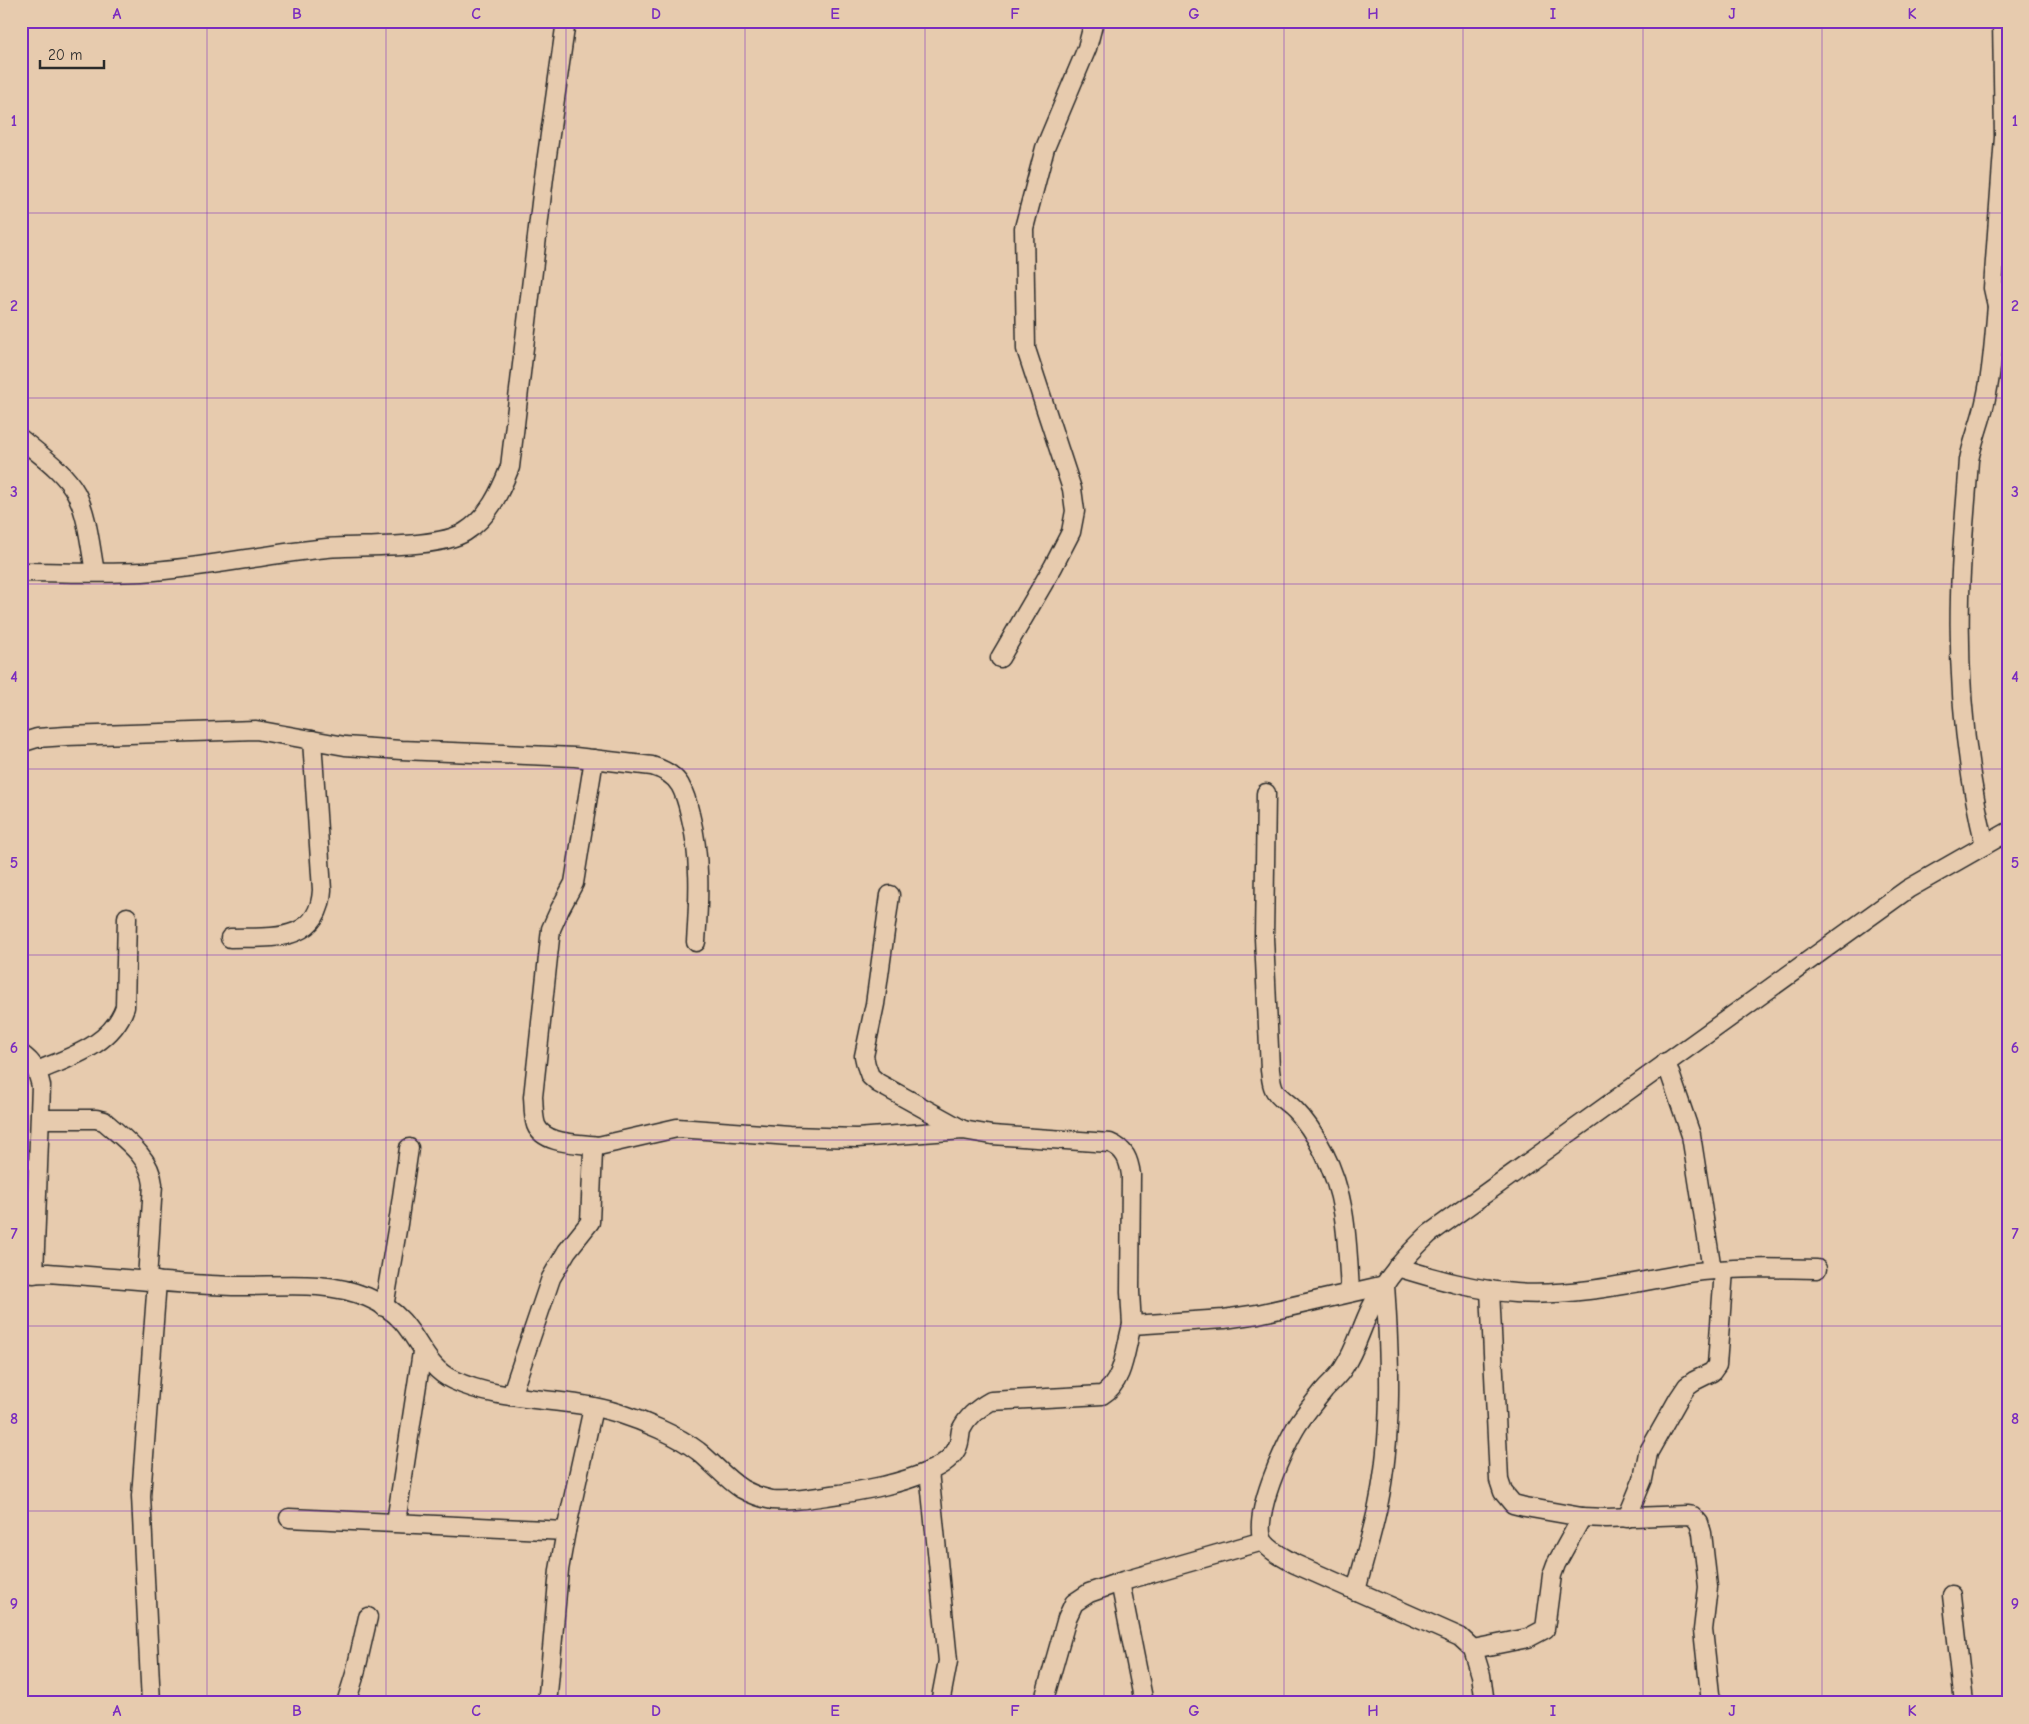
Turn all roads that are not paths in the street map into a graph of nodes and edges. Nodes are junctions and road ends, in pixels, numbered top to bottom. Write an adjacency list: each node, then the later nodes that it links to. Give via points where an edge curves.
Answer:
1 (566, 21): 8 (street, via 510,468 499,496 480,520 465,532 440,541 327,548 142,572)
2 (1094, 21): 9 (street, via 1088,48 1045,148 1024,228 1026,350 1072,489 1075,510 1071,532)
3 (2002, 21): 4 (street)
4 (2006, 137): 5 (street, via 1993,288)
5 (2002, 308): 15 (street, via 1986,399 1969,460 1960,594 1963,708 1974,799)
6 (21, 439): 8 (street, via 66,478 76,493 87,528)
7 (21, 572): 8 (street)
8 (95, 572)
9 (1000, 658)
10 (312, 740): 11 (street, via 256,730 66,736); 12 (street, via 400,750); 18 (street, via 322,890 318,909 302,931 294,934)
11 (21, 743)
12 (594, 759): 19 (street, via 652,766 667,772 680,784 698,857); 25 (street, via 574,883 551,929 533,1097 534,1119 543,1133 552,1139)
13 (1266, 793): 34 (street, via 1264,938 1273,1088 1295,1109 1323,1150 1331,1168 1345,1216)
14 (2008, 832): 15 (street)
15 (1985, 845): 21 (street, via 1908,889)
16 (890, 895): 24 (street, via 875,1004 864,1056 866,1066 878,1083)
17 (127, 917): 22 (street, via 125,1007 121,1019 98,1042)
18 (230, 938)
19 (696, 942)
20 (21, 1054): 22 (street)
21 (1666, 1062): 27 (street, via 1429,1234); 28 (street, via 1691,1135)
22 (37, 1071): 23 (street, via 41,1086)
23 (41, 1119): 30 (street); 31 (street, via 104,1121 148,1164 153,1184)
24 (963, 1130): 25 (street, via 857,1138 677,1128); 36 (street, via 1118,1146 1129,1161 1131,1176)
25 (598, 1146): 38 (street, via 592,1158 590,1222 551,1278)
26 (409, 1148): 35 (street)
27 (1397, 1267): 32 (street); 33 (street, via 1450,1283)
28 (1718, 1270): 29 (street); 33 (street, via 1563,1292); 43 (street, via 1717,1365 1712,1372 1687,1386 1679,1398 1648,1453 1641,1485)
29 (1816, 1270)
30 (28, 1274): 31 (street)
31 (152, 1280): 35 (street, via 232,1286 321,1286 368,1297); 52 (street, via 141,1496)
32 (1385, 1285): 34 (street); 46 (street, via 1371,1308 1352,1354 1298,1424 1283,1452 1261,1520); 48 (street, via 1390,1378 1384,1462 1378,1505)
33 (1490, 1290): 41 (street, via 1499,1480 1503,1492 1514,1504)
34 (1350, 1292): 36 (street, via 1258,1314)
35 (384, 1306): 37 (street, via 402,1321)
36 (1132, 1325): 40 (street, via 1117,1381 1110,1390 1102,1395 991,1401 978,1408 968,1420 958,1446 947,1461)
37 (422, 1352): 38 (street, via 436,1369 452,1380); 44 (street)
38 (512, 1396): 39 (street)
39 (593, 1408): 40 (street, via 616,1412 682,1440 742,1489 773,1500 809,1499 882,1487); 45 (street)
40 (929, 1471): 55 (street, via 948,1661)
41 (1582, 1516): 43 (street); 51 (street, via 1552,1575 1545,1629 1528,1638)
42 (289, 1518): 44 (street)
43 (1627, 1518): 59 (street, via 1686,1515 1693,1516 1699,1523 1708,1580 1702,1630)
44 (396, 1522): 45 (street)
45 (566, 1531): 54 (street)
46 (1263, 1541): 47 (street); 48 (street, via 1295,1564)
47 (1120, 1582): 56 (street, via 1088,1593 1074,1603); 57 (street)
48 (1356, 1591): 51 (street, via 1460,1637)
49 (1952, 1595): 60 (street)
50 (368, 1617): 53 (street)
51 (1473, 1649): 58 (street)
52 (151, 1703)
53 (346, 1703)
54 (546, 1703)
55 (940, 1703)
56 (1043, 1703)
57 (1144, 1703)
58 (1485, 1703)
59 (1711, 1703)
60 (1964, 1703)

